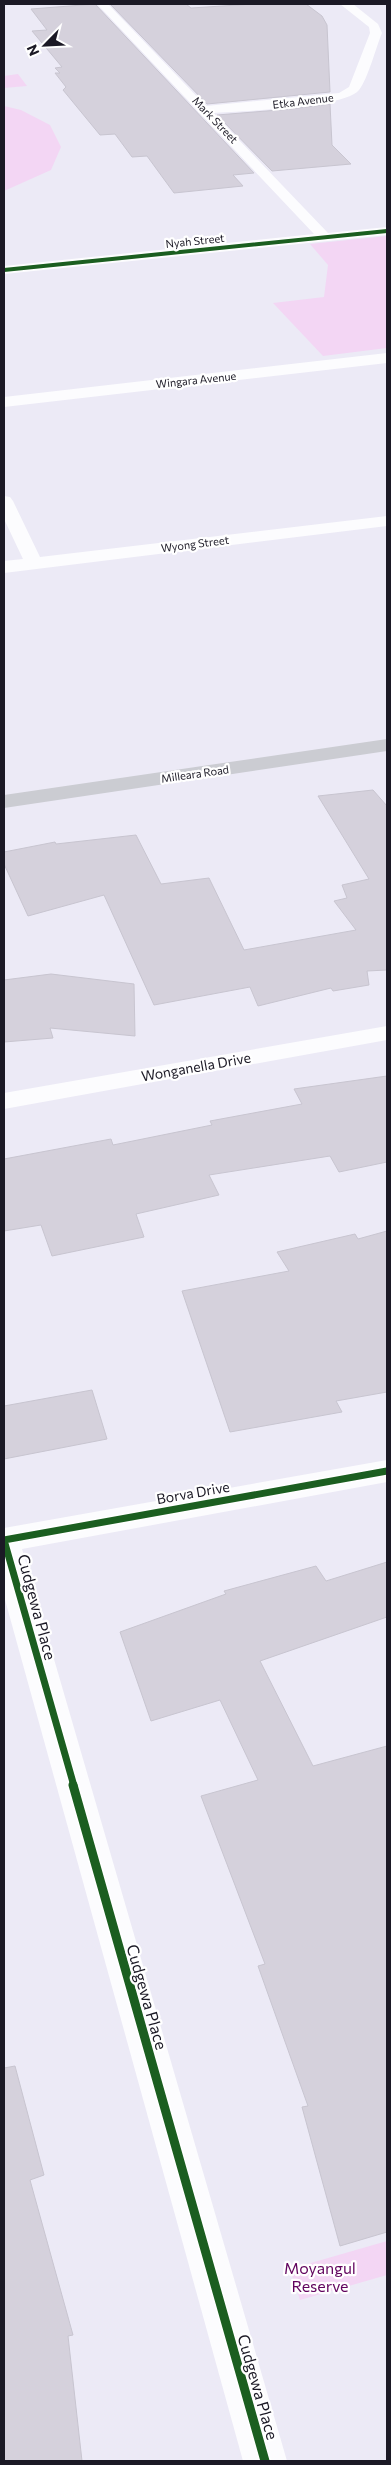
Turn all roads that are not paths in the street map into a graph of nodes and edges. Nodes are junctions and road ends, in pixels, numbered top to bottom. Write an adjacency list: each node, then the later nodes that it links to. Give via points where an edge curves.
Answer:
1 (102, 4): 3 (street, Mark Street)
2 (346, 4): 3 (street, Etka Avenue, via 374,26 376,33 354,89 343,96 325,100)
3 (206, 110): 5 (street, Mark Street)
4 (387, 231): 5 (street, Nyah Street)
5 (325, 238): 6 (street, Nyah Street)
6 (4, 270)
7 (387, 358): 8 (street, Wingara Avenue)
8 (4, 402)
9 (4, 501): 11 (street)
10 (387, 521): 11 (street, Wyong Street)
11 (34, 563): 12 (street, Wyong Street)
12 (4, 567)
13 (387, 745): 14 (main road, Milleara Road)
14 (4, 802)
15 (387, 1033): 16 (street, Wonganella Drive)
16 (4, 1101)
17 (387, 1471): 18 (street, Borva Drive)
18 (4, 1540): 19 (street, Cudgewa Place)
19 (265, 2461)

